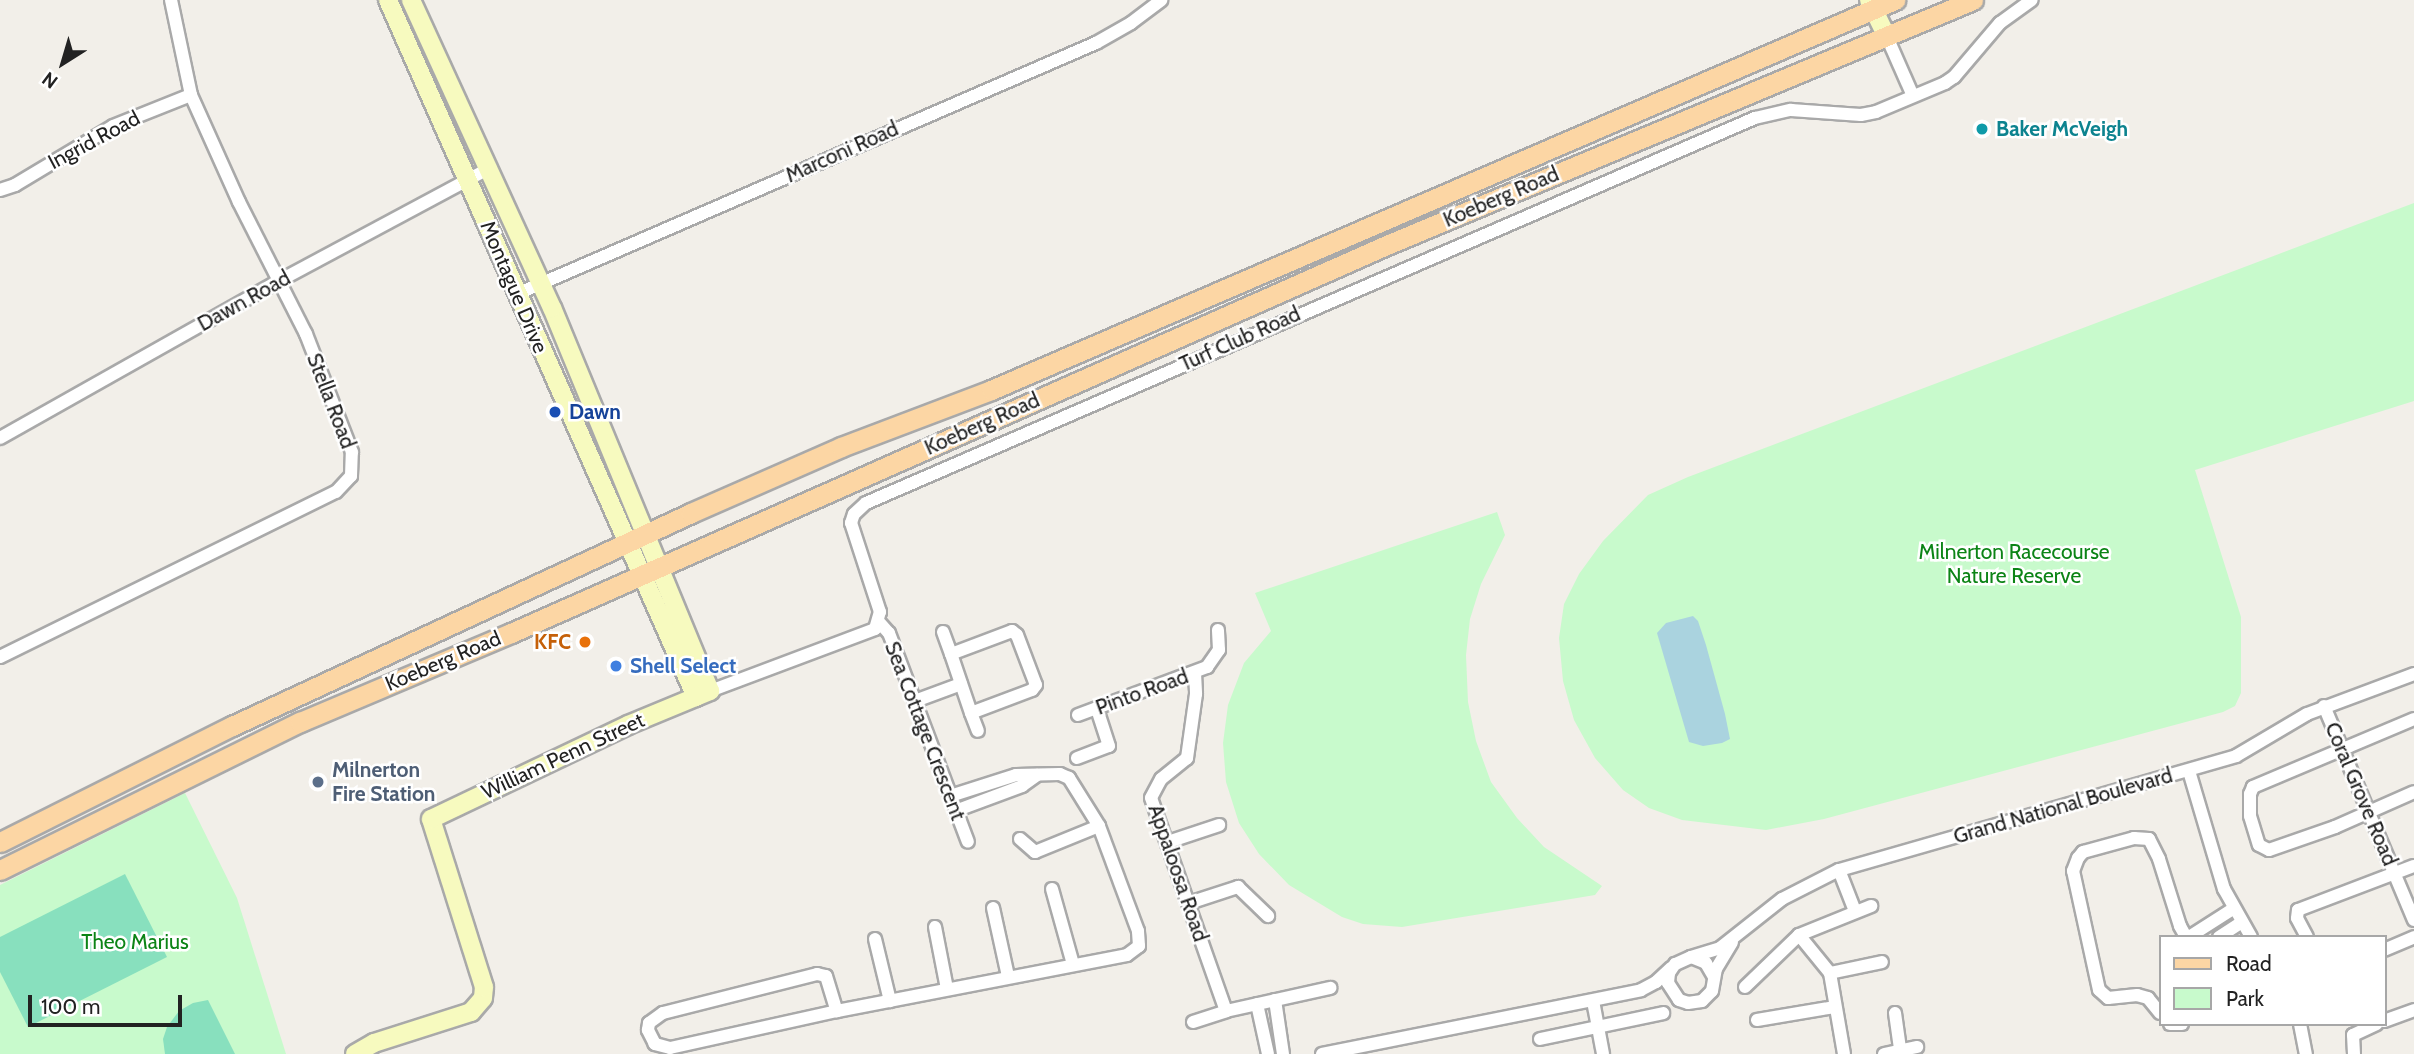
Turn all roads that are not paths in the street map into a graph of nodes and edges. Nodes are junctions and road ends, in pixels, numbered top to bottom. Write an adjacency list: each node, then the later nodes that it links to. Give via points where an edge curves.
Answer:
1 (171, 0): 10 (street, Stella Road)
2 (388, 0): 13 (main road, Montague Drive)
3 (411, 0): 12 (main road, Montague Drive)
4 (1161, 0): 16 (street, Marconi Road, via 1096,43)
5 (1895, 0): 8 (main road, Koeberg Road)
6 (1973, 0): 9 (main road, Koeberg Road)
7 (2032, 0): 11 (street, Turf Club Road, via 2000,23 1954,78)
8 (1872, 5): 9 (main road); 19 (main road, Koeberg Road, via 990,390 841,447)
9 (1887, 37): 11 (street); 21 (main road, Koeberg Road, via 1396,241)
10 (191, 95): 14 (street, Ingrid Road, via 113,126); 15 (street, Stella Road)
11 (1913, 96): 23 (street, Turf Club Road, via 1861,115 1791,110 1755,118 866,503 851,523 880,612)
12 (490, 168): 13 (street, Dawn Road); 16 (main road, Montague Drive)
13 (467, 179): 15 (street, Dawn Road); 17 (main road, Montague Drive)
14 (0, 190)
15 (279, 281): 18 (street, Dawn Road); 27 (street, Stella Road, via 306,334 352,452 351,476 336,492)
16 (541, 283): 17 (street, Marconi Road); 19 (main road, Montague Drive)
17 (517, 294): 20 (main road, Montague Drive)
18 (0, 438)
19 (647, 534): 20 (main road, Koeberg Road); 21 (main road, Montague Drive)
20 (626, 543): 22 (main road, Montague Drive); 52 (main road, Koeberg Road, via 232,726)
21 (659, 566): 22 (main road, Koeberg Road); 33 (main road, Montague Drive)
22 (639, 574): 33 (main road, Montague Drive); 56 (main road, Koeberg Road, via 300,722)
23 (879, 622): 33 (street, via 869,634); 34 (street, Sea Cottage Crescent, via 889,633)
24 (1218, 630): 29 (street, Pinto Road, via 1219,650)
25 (943, 632): 26 (street)
26 (951, 654): 32 (street); 37 (street, via 1012,631 1034,677 1032,690)
27 (0, 657)
28 (2414, 665): 31 (street, Grand National Boulevard)
29 (1195, 673): 36 (street, Pinto Road); 54 (street, Appaloosa Road, via 1187,758 1161,779 1151,798)
30 (2414, 674): 31 (street, Grand National Boulevard)
31 (2398, 678): 35 (street, Grand National Boulevard)
32 (961, 684): 34 (street); 37 (street)
33 (703, 694): 111 (main road, William Penn Street, via 431,819 484,998 473,1012 374,1043)
34 (915, 701): 46 (street, Sea Cottage Crescent)
35 (2324, 706): 41 (street, Coral Grove Road); 43 (street, Grand National Boulevard, via 2236,756)
36 (1097, 708): 38 (street, Pinto Road); 42 (street, via 1109,747)
37 (971, 713): 40 (street)
38 (1077, 715)
39 (2414, 719): 41 (street)
40 (978, 731)
41 (2343, 748): 48 (street, Coral Grove Road); 48 (street, via 2253,787 2250,816 2259,845 2269,850)
42 (1077, 758)
43 (2189, 771): 57 (street, Grand National Boulevard); 63 (street, via 2215,865)
44 (1037, 775): 46 (street, via 1016,775); 47 (street, via 1022,786); 50 (street, via 1069,778)
45 (2414, 792): 48 (street)
46 (950, 796): 47 (street, Sea Cottage Crescent)
47 (955, 811): 53 (street, Sea Cottage Crescent)
48 (2369, 811): 58 (street, Coral Grove Road)
49 (1219, 825): 54 (street)
50 (1100, 826): 51 (street, via 1035,852); 81 (street, via 1138,931 1139,946 1127,955)
51 (1020, 839)
52 (0, 842)
53 (968, 842)
54 (1168, 842): 60 (street, Appaloosa Road)
55 (2414, 866): 58 (street)
56 (0, 870)
57 (1837, 871): 64 (street); 77 (street, Grand National Boulevard, via 1782,899)
58 (2395, 873): 66 (street, Coral Grove Road); 74 (street, via 2298,911)
59 (1052, 889): 81 (street)
60 (1189, 903): 65 (street, via 1238,887); 99 (street, Appaloosa Road)
61 (1871, 906): 64 (street)
62 (993, 908): 84 (street)
63 (2234, 909): 67 (street); 71 (street)
64 (1853, 912): 69 (street)
65 (1268, 916)
66 (2414, 920)
67 (2242, 922): 72 (street); 73 (street)
68 (935, 927): 88 (street)
69 (1799, 935): 83 (street); 86 (street)
70 (2186, 935): 96 (street, via 2149,839 2083,852 2077,858 2073,872 2099,990 2108,999 2148,998)
71 (2190, 935)
72 (2222, 935)
73 (2251, 935)
74 (2306, 935)
75 (2414, 937): 78 (street)
76 (875, 939): 90 (street)
77 (1733, 939): 79 (street, Grand National Boulevard); 85 (street, Grand National Boulevard)
78 (2386, 949)
79 (1691, 957): 82 (street); 85 (street, via 1706,962)
80 (1882, 962): 83 (street)
81 (1073, 964): 84 (street)
82 (1671, 968): 89 (street); 92 (street, via 1669,988)
83 (1830, 972): 95 (street)
84 (1008, 976): 88 (street)
85 (1714, 977): 92 (street, via 1712,991 1702,1001)
86 (1745, 987)
87 (1330, 988): 91 (street)
88 (947, 989): 90 (street)
89 (1641, 990): 92 (street); 93 (street)
90 (890, 1000): 98 (street)
91 (1275, 1000): 94 (street); 113 (street)
92 (1679, 1000)
93 (1593, 1001): 107 (street); 114 (street)
94 (1257, 1004): 99 (street); 112 (street)
95 (1835, 1006): 102 (street); 116 (street)
96 (2158, 1010)
97 (2414, 1010): 103 (street)
98 (837, 1011): 98 (street, via 670,1048 655,1044 648,1030 649,1023 663,1013 817,974 826,976)
99 (1226, 1011): 104 (street)
100 (1663, 1013): 107 (street)
101 (1895, 1013): 110 (street)
102 (1757, 1020)
103 (2386, 1020)
104 (1194, 1022)
105 (2300, 1026): 118 (street)
106 (2373, 1026): 119 (street, via 2353,1035)
107 (1598, 1027): 108 (street); 115 (street)
108 (1540, 1039)
109 (1917, 1047): 110 (street)
110 (1900, 1050): 117 (street)
111 (355, 1054)
112 (1268, 1054)
113 (1283, 1054)
114 (1322, 1054)
115 (1603, 1054)
116 (1844, 1054)
117 (1884, 1054)
118 (2306, 1054)
119 (2354, 1054)

